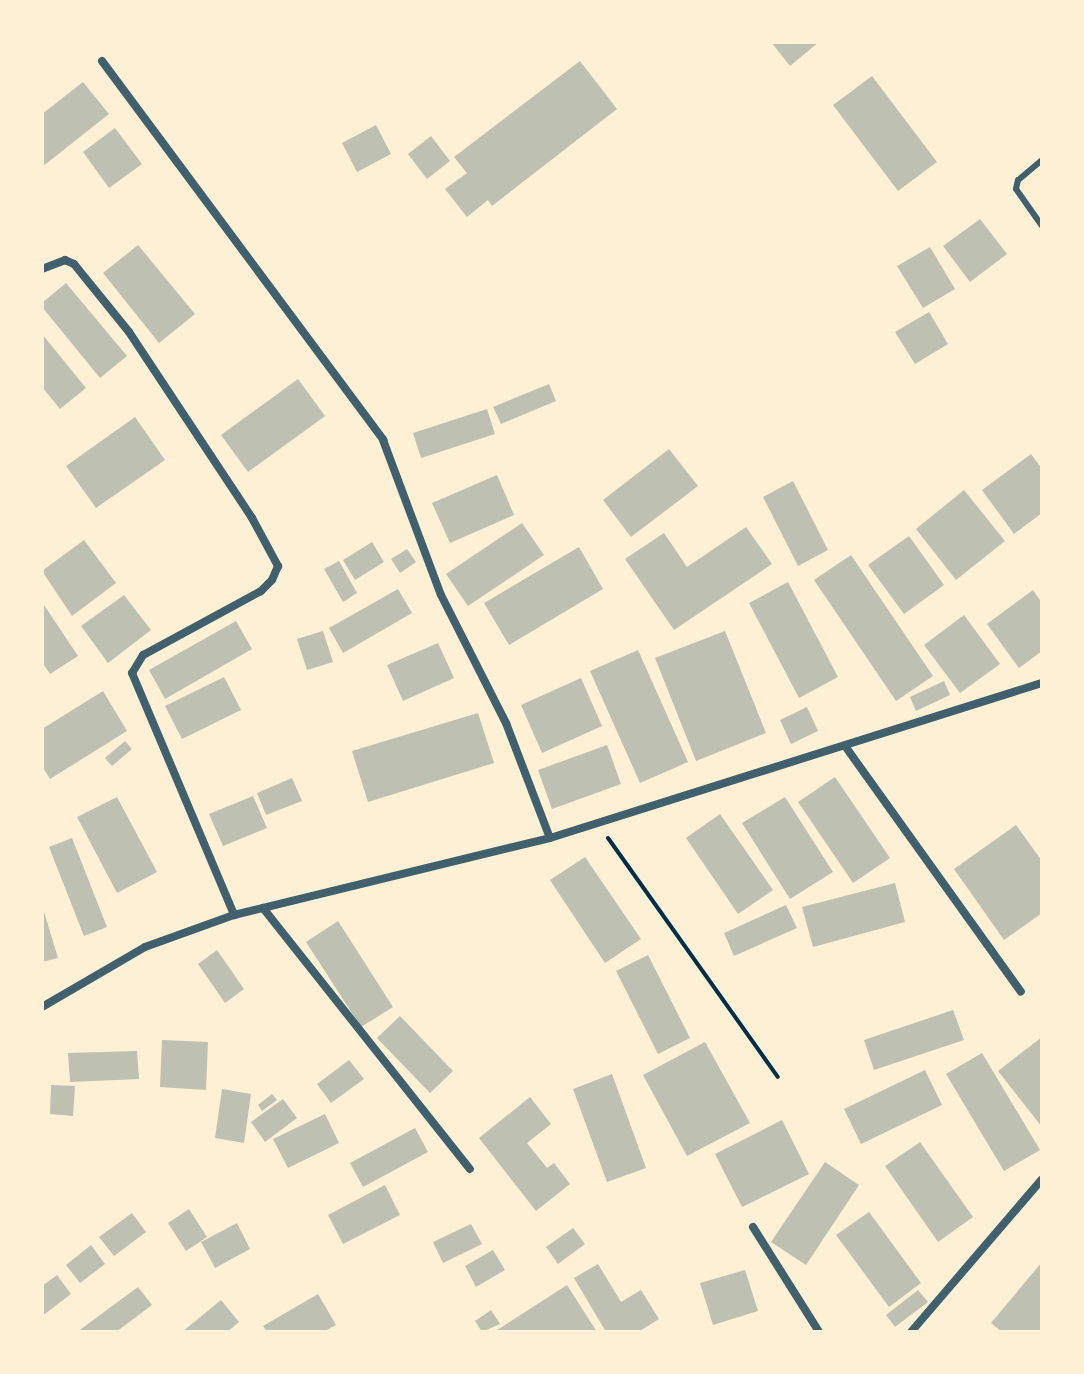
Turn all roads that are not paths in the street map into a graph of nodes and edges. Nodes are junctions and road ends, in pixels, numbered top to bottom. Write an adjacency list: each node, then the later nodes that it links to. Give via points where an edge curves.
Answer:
1 (102, 61): 7 (street, via 383,440 441,595 506,723)
2 (1042, 160): 3 (lane, via 1018,180 1016,189)
3 (1042, 226)
4 (42, 269): 9 (street, via 65,260 74,264 129,332 278,566 261,591 143,655 132,673)
5 (1042, 683): 6 (street)
6 (845, 746): 7 (street); 10 (street)
7 (550, 838): 8 (street)
8 (263, 908): 9 (street); 12 (street)
9 (234, 915): 11 (street, via 145,947)
10 (1021, 992)
11 (42, 1007)
12 (470, 1169)
13 (1042, 1179): 16 (street)
14 (753, 1227): 15 (street)
15 (819, 1332)
16 (911, 1332)

